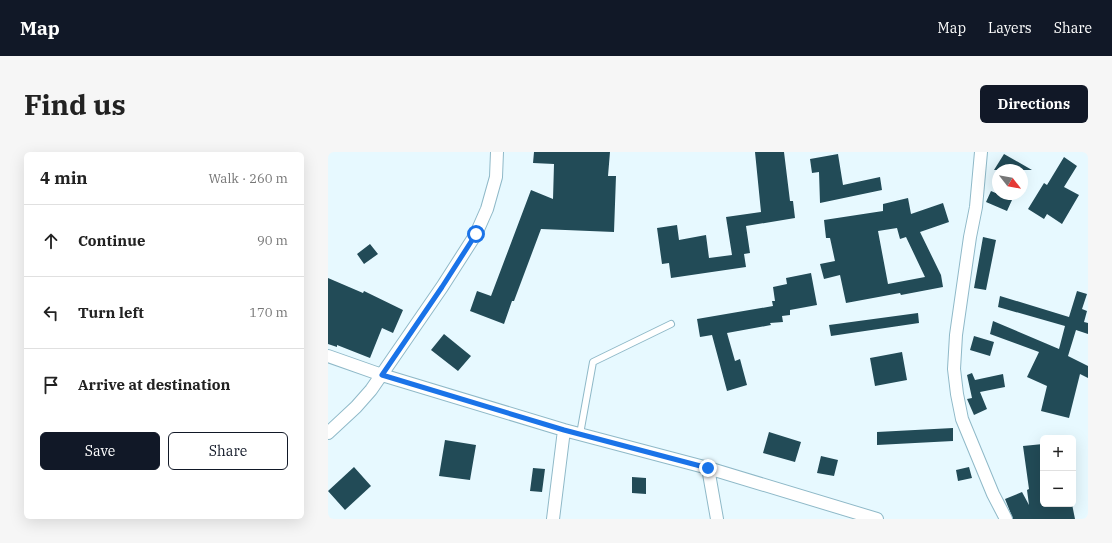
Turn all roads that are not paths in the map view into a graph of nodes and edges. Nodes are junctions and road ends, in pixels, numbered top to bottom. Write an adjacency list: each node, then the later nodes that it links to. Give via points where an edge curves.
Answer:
1 (498, 152): 5 (street, via 496,177 487,209 476,234)
2 (981, 152): 13 (street, via 976,207 956,335 954,370 962,419)
3 (671, 324): 8 (lane, via 593,362)
4 (328, 356): 5 (street)
5 (382, 375): 6 (street); 7 (street, via 356,407)
6 (564, 430): 8 (street); 10 (street)
7 (328, 433)
8 (580, 434): 9 (street)
9 (708, 468): 11 (street); 12 (street)
10 (553, 519)
11 (717, 519)
12 (877, 519)
13 (1006, 519)

